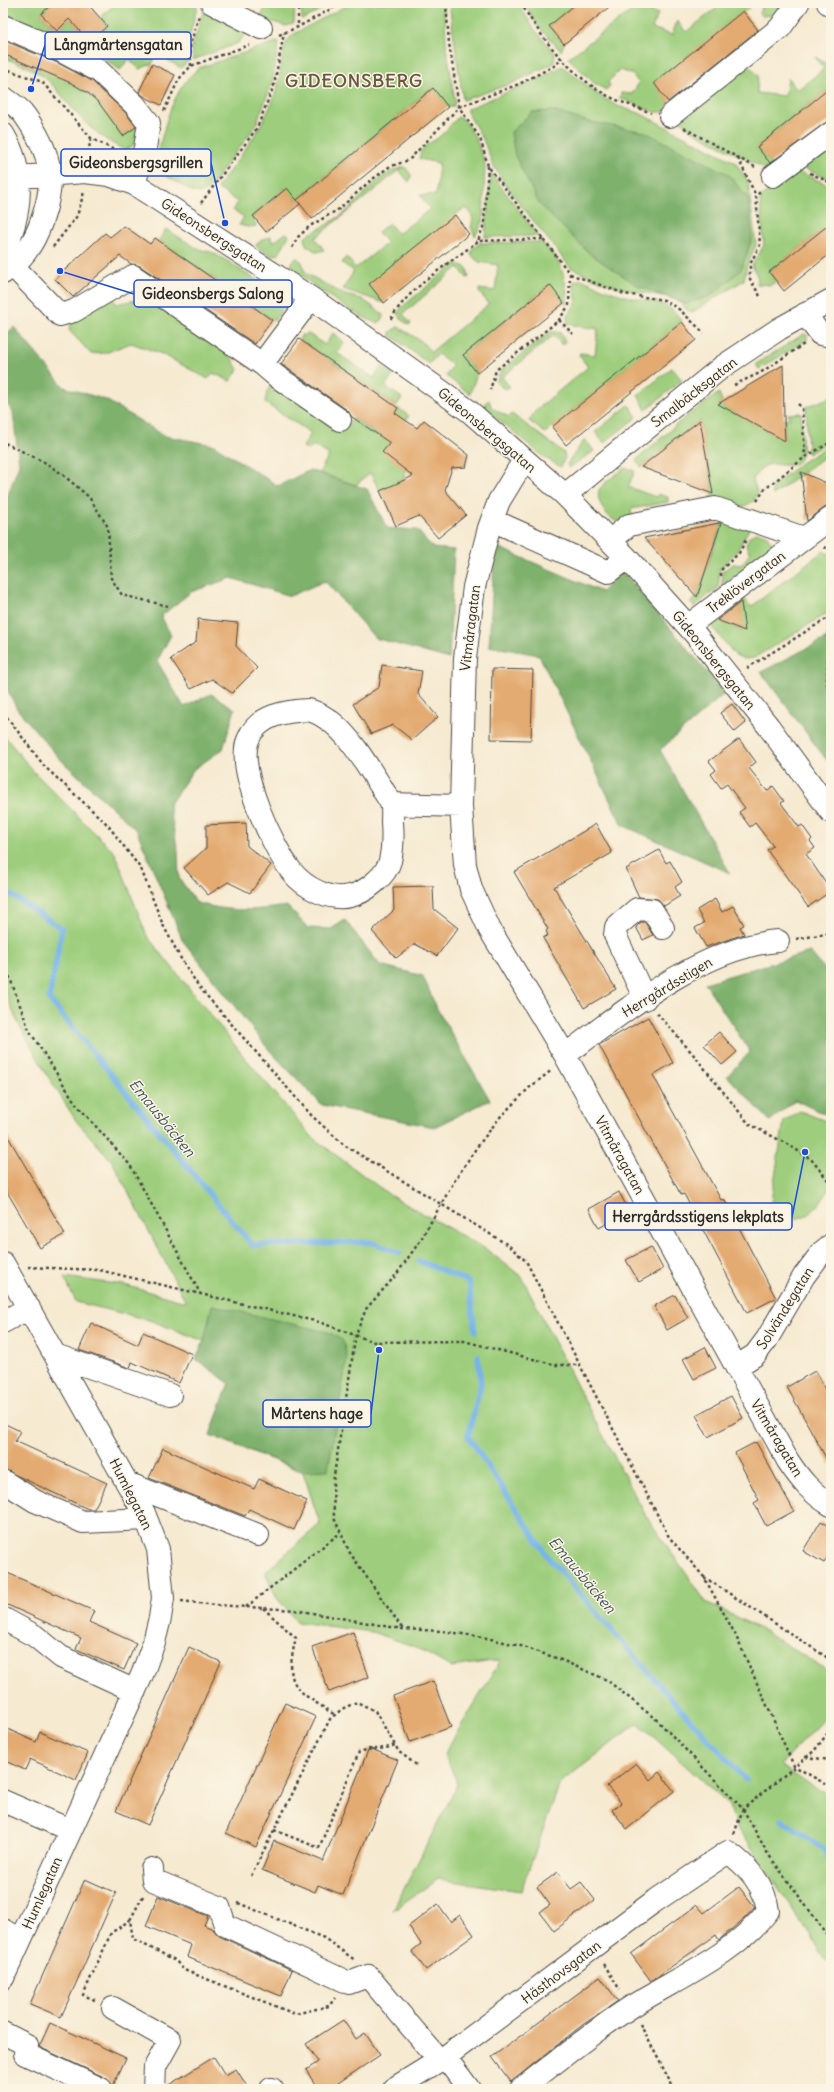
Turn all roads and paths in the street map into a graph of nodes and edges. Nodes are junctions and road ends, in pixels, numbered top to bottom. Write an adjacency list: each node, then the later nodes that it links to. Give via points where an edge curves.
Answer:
1 (298, 3): 10 (path)
2 (342, 3): 10 (path)
3 (446, 3): 16 (path)
4 (521, 3): 16 (path, via 536,28 562,58 556,65 519,84)
5 (798, 3): 18 (street, via 780,28)
6 (828, 3): 7 (street)
7 (831, 5)
8 (207, 6): 12 (street); 13 (path, via 190,45)
9 (3, 26): 27 (street, via 99,71 135,104 149,123 145,148)
10 (298, 27): 11 (path)
11 (284, 33): 12 (path); 29 (path, via 274,86 257,128)
12 (265, 35): 13 (path)
13 (190, 66): 17 (path, via 179,79)
14 (3, 68): 21 (path, via 42,82 91,138)
15 (3, 97): 24 (street, via 22,112 33,127 44,147)
16 (459, 107): 23 (path, via 480,138); 32 (path, via 409,160 389,167 339,209 310,226 298,237)
17 (163, 112)
18 (670, 116)
19 (831, 133): 25 (street)
20 (3, 134): 26 (street, via 13,155)
21 (124, 155)
22 (738, 158): 28 (path)
23 (488, 166): 30 (path); 31 (path, via 484,224)
24 (51, 173): 26 (street, Gideonsbergsgatan); 27 (street, Gideonsbergsgatan, via 109,174); 33 (street, via 50,193 39,229 28,249)
25 (773, 176): 28 (path)
26 (19, 177): 33 (street, via 18,212)
27 (134, 184): 36 (street, Gideonsbergsgatan)
28 (756, 196): 35 (path, via 760,245 750,264 750,279)
29 (201, 204)
30 (543, 239): 31 (path); 34 (path)
31 (478, 241): 39 (path, via 420,286 397,307)
32 (292, 248)
33 (6, 264): 44 (street, via 60,315 74,311 133,276)
34 (570, 274): 40 (path, via 569,305); 41 (path, via 625,294 664,300 680,310)
35 (760, 296)
36 (311, 298): 44 (street); 54 (street, Gideonsbergsgatan, via 469,411)
37 (831, 300): 38 (street, Smalbäcksgatan)
38 (805, 314): 43 (street); 55 (street, Smalbäcksgatan, via 722,367)
39 (391, 319)
40 (559, 320): 42 (path); 46 (path, via 496,370)
41 (704, 333)
42 (573, 334)
43 (826, 335): 45 (path, via 760,373)
44 (262, 364): 48 (street)
45 (732, 385)
46 (490, 390)
47 (798, 404): 53 (path, via 802,408)
48 (340, 420)
49 (3, 439): 51 (path)
50 (831, 442): 53 (path)
51 (5, 443): 52 (path); 63 (path, via 44,462 90,497 108,527 111,578 122,595)
52 (3, 455)
53 (805, 457): 58 (path, via 764,490 756,502 747,508)
54 (524, 460): 55 (street, Gideonsbergsgatan); 57 (street, Vitmåragatan, via 499,501)
55 (565, 495): 60 (street, Gideonsbergsgatan)
56 (831, 518): 59 (street, Treklövergatan)
57 (492, 520): 61 (street, via 608,572); 72 (street, Vitmåragatan, via 474,587 465,658)
58 (751, 520): 59 (street, Treklövergatan); 60 (street, Treklövergatan, via 715,508 629,525); 62 (path, via 750,532 739,552 721,570 720,585)
59 (804, 538): 62 (street, Treklövergatan)
60 (610, 541): 61 (street, Gideonsbergsgatan)
61 (627, 558): 66 (street, Gideonsbergsgatan)
62 (726, 596): 66 (street, Treklövergatan)
63 (168, 606)
64 (831, 616): 65 (path)
65 (828, 618): 67 (path); 68 (path)
66 (688, 626): 73 (street, Gideonsbergsgatan, via 769,727)
67 (830, 632): 69 (path, via 828,684)
68 (741, 672)
69 (831, 696)
70 (3, 712): 81 (path, via 45,767 107,824 140,869 163,925 199,987 312,1116 344,1145)
71 (391, 804): 71 (street, via 393,837 389,862 380,876 367,888 352,896 336,898 314,890 292,872 269,833 250,787 246,760 247,741 256,728 268,718 288,711 309,710 321,714 352,744); 72 (street)
72 (461, 806): 79 (street, Vitmåragatan, via 465,865 471,889 490,930)
73 (831, 812)
74 (663, 928): 78 (street, via 652,910 637,909 616,927 615,935)
75 (831, 933): 76 (path)
76 (778, 941): 78 (street, Herrgårdsstigen, via 745,947 708,960)
77 (3, 959): 84 (path, via 29,1030 76,1104 130,1165)
78 (645, 999): 79 (street, Herrgårdsstigen); 80 (path, via 749,1124 811,1160)
79 (565, 1054): 81 (path, via 563,1061 501,1116 477,1147); 90 (street, Vitmåragatan)
80 (831, 1184)
81 (441, 1204): 87 (path, via 420,1241 396,1275 366,1310); 89 (path, via 508,1245 526,1261)
82 (831, 1245): 90 (street, Solvändegatan, via 822,1252 804,1276 755,1355)
83 (4, 1268): 84 (path, via 99,1270); 85 (street, Humlegatan)
84 (200, 1294): 87 (path, via 319,1322)
85 (29, 1308): 86 (street); 88 (street, Humlegatan)
86 (3, 1322)
87 (356, 1334): 89 (path, via 374,1342 464,1341 556,1365); 96 (path, via 333,1482 334,1518)
88 (55, 1355): 91 (street); 93 (street, Humlegatan)
89 (578, 1365): 98 (path, via 669,1538)
90 (736, 1367): 94 (street, Vitmåragatan, via 799,1478 818,1498)
91 (170, 1395)
92 (3, 1481): 95 (street, via 35,1501 83,1522)
93 (127, 1483): 95 (street, Humlegatan); 97 (street)
94 (831, 1506)
95 (146, 1519): 99 (street, Humlegatan, via 158,1549)
96 (340, 1533): 100 (path); 103 (path, via 350,1553)
97 (258, 1535)
98 (704, 1577): 104 (path); 112 (path, via 735,1634)
99 (163, 1598): 100 (path); 105 (street, Humlegatan, via 154,1642)
100 (246, 1607): 101 (path)
101 (263, 1608): 103 (path, via 295,1610); 106 (path, via 296,1638 290,1662 292,1682 304,1695)
102 (4, 1619): 105 (street, via 36,1636 61,1657)
103 (402, 1629): 115 (path, via 442,1631 521,1646 607,1680 658,1721)
104 (831, 1660)
105 (134, 1691): 116 (street, Humlegatan)
106 (335, 1715): 108 (path, via 357,1702 375,1711); 117 (path, via 330,1719)
107 (831, 1729): 109 (path, via 814,1751)
108 (395, 1745): 111 (path, via 399,1752); 117 (path, via 385,1750 369,1748 359,1752 319,1848)
109 (805, 1757): 110 (path); 112 (path)
110 (831, 1760)
111 (418, 1766)
112 (794, 1766): 113 (path); 115 (path)
113 (831, 1787)
114 (3, 1801): 116 (street)
115 (743, 1809): 118 (path); 123 (path, via 768,1854)
116 (70, 1830): 122 (street, Humlegatan)
117 (274, 1830): 120 (path)
118 (728, 1852): 128 (street, Hästhovsgatan, via 652,1903); 133 (street, via 743,1863 766,1896 768,1911 757,1925 703,1965 630,2008)
119 (153, 1874): 121 (path); 125 (street, via 219,1907 225,1925)
120 (251, 1876)
121 (130, 1920): 125 (path, via 133,1939 175,1960 184,1970 295,2014 329,2006); 126 (path, via 111,1933 83,1995)
122 (12, 1935): 124 (street, Humlegatan)
123 (831, 1940)
124 (3, 1978)
125 (349, 1983): 128 (street, via 368,1976)
126 (113, 2008): 130 (street, via 170,2040 155,2068)
127 (3, 2033): 129 (street, via 27,2045 25,2054)
128 (442, 2058): 131 (street, Hästhovsgatan); 132 (street)
129 (101, 2089)
130 (154, 2089)
131 (393, 2089)
132 (469, 2089)
133 (521, 2089)

